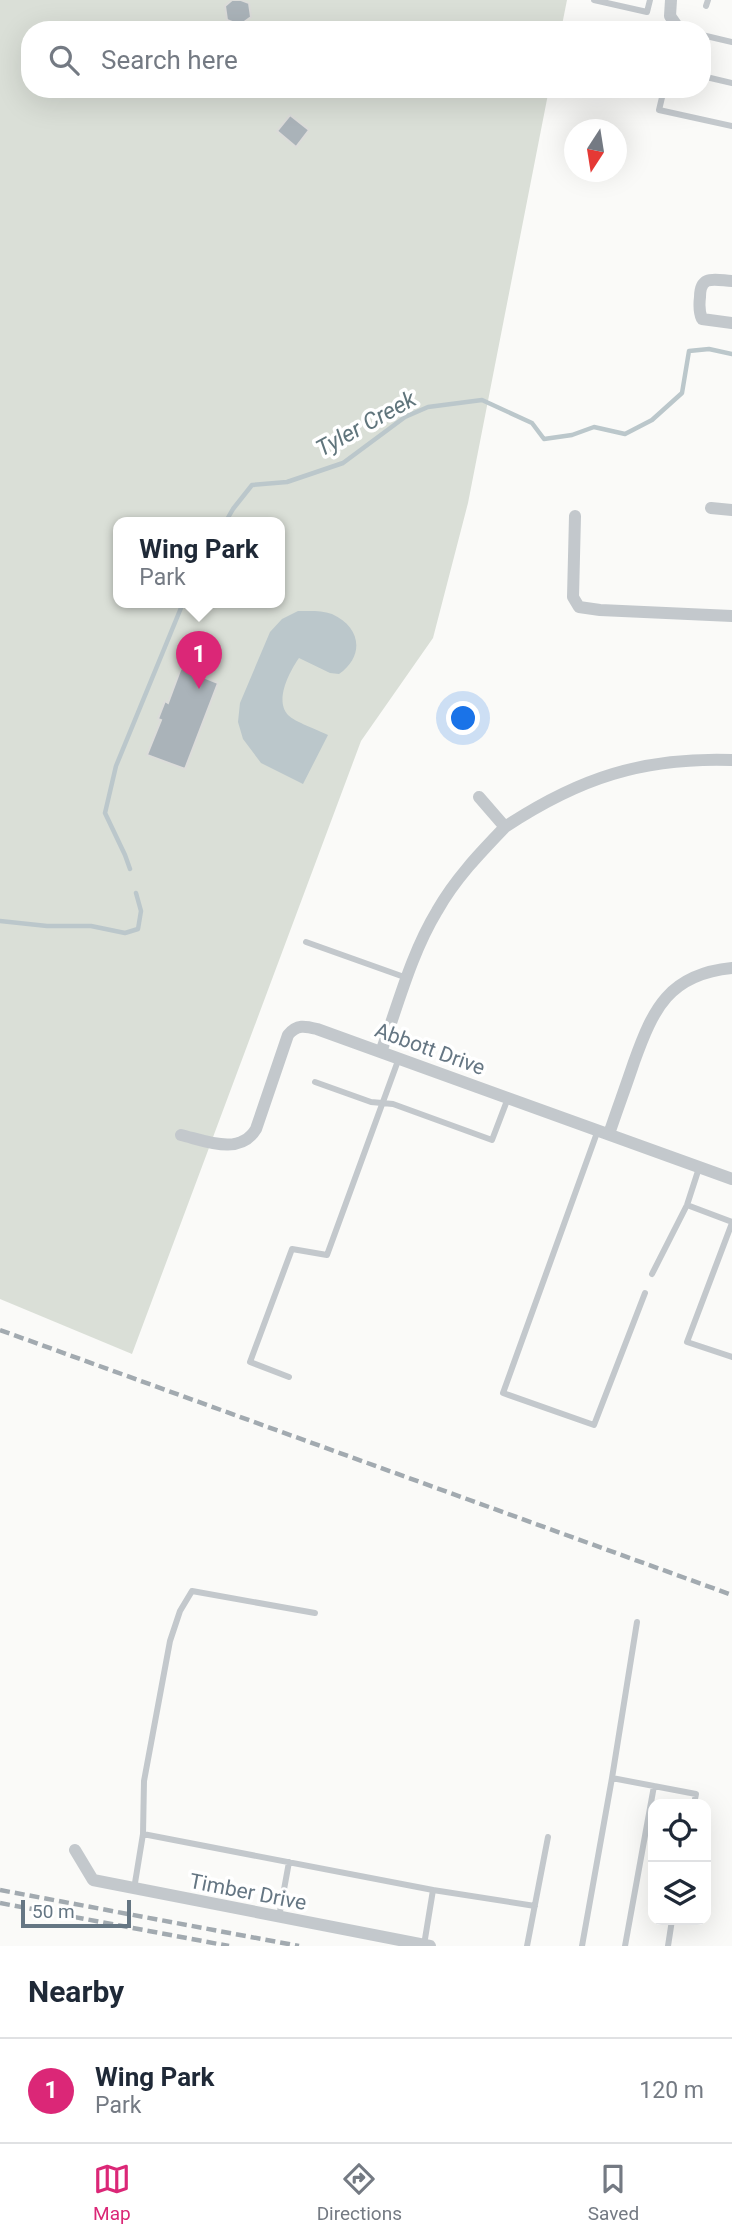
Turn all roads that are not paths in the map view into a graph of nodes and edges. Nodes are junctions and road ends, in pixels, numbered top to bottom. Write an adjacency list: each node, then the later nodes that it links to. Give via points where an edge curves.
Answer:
1 (594, 0): 2 (lane, via 647,12)
2 (650, 0)
3 (671, 0): 4 (street)
4 (674, 21)
5 (711, 36): 6 (lane)
6 (732, 42)
7 (711, 78): 8 (lane)
8 (732, 83)
9 (662, 98): 10 (lane, via 659,110)
10 (732, 126)
11 (732, 281): 12 (street, via 709,279 702,283 699,300 702,319)
12 (732, 323)
13 (711, 508): 14 (street)
14 (732, 509)
15 (575, 516): 16 (street, via 573,597 579,607)
16 (732, 617)
17 (732, 751): 18 (street)
18 (732, 760): 20 (street, via 671,761 602,776)
19 (479, 797): 20 (street)
20 (505, 827): 23 (street, via 437,909)
21 (306, 942): 23 (lane)
22 (732, 968): 29 (street, via 693,978 658,1007)
23 (407, 978): 24 (street)
24 (381, 1052): 25 (street, Abbott Drive); 30 (street, Abbott Drive, via 317,1028 295,1028 286,1040 249,1138 230,1145)
25 (399, 1058): 27 (street, Abbott Drive); 28 (lane)
26 (315, 1082): 28 (lane)
27 (508, 1098): 28 (lane, via 492,1140); 29 (street, Abbott Drive)
28 (382, 1104): 38 (lane, via 327,1255 292,1249 250,1362)
29 (603, 1132): 31 (street, Abbott Drive); 36 (lane, via 503,1393 594,1425)
30 (181, 1135)
31 (699, 1168): 32 (street, Abbott Drive); 33 (lane)
32 (732, 1179)
33 (687, 1205): 34 (lane); 35 (lane)
34 (732, 1223): 37 (lane, via 687,1342)
35 (652, 1274)
36 (645, 1293)
37 (732, 1357)
38 (289, 1377)
39 (315, 1613): 44 (lane, via 192,1591 170,1641 144,1781)
40 (637, 1622): 41 (lane)
41 (612, 1778): 42 (lane); 55 (lane)
42 (654, 1786): 43 (lane, via 696,1794); 56 (lane)
43 (695, 1799)
44 (143, 1834): 47 (lane); 48 (lane)
45 (548, 1837): 50 (lane)
46 (75, 1850): 48 (street, Timber Drive, via 93,1880)
47 (289, 1862): 49 (lane); 51 (lane)
48 (134, 1889): 51 (street, Timber Drive)
49 (433, 1890): 50 (lane); 53 (lane)
50 (535, 1906): 54 (lane)
51 (279, 1917): 53 (street, Timber Drive)
52 (672, 1925): 57 (lane)
53 (427, 1945)
54 (527, 1946)
55 (582, 1946)
56 (625, 1946)
57 (668, 1946)

